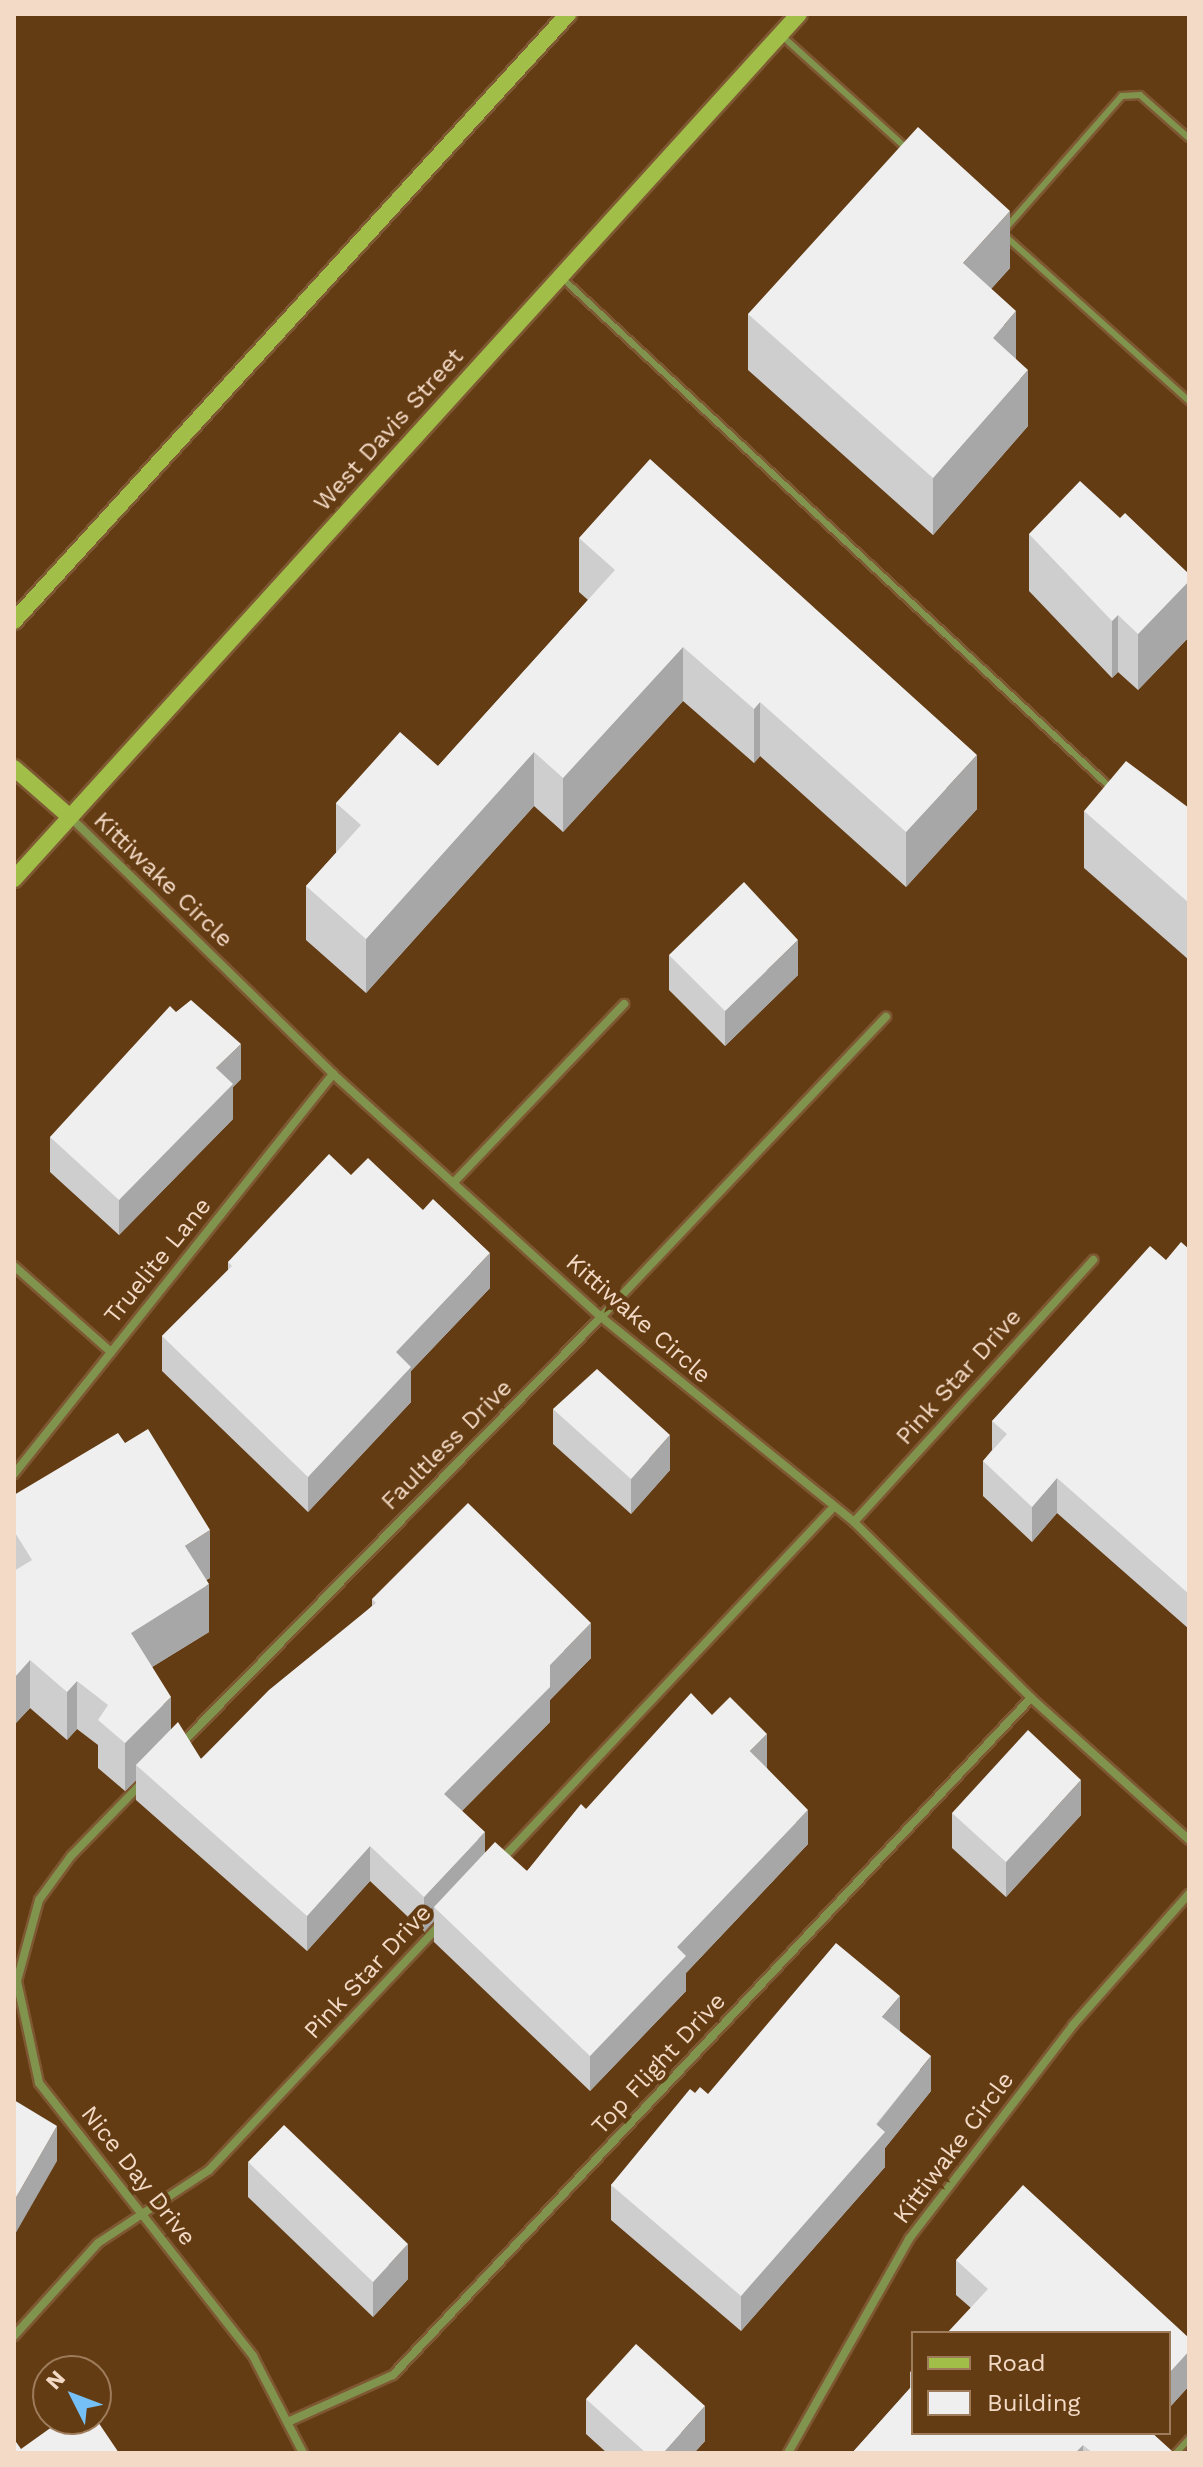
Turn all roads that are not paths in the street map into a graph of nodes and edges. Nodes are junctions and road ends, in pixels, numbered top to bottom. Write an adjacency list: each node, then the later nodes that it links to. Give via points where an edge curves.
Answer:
1 (568, 14): 10 (main road)
2 (799, 14): 3 (main road, West Davis Street)
3 (780, 35): 5 (lane); 8 (main road, West Davis Street)
4 (1189, 138): 7 (lane, via 1140,95 1122,96)
5 (910, 151)
6 (990, 222): 7 (lane)
7 (1001, 233): 9 (lane)
8 (561, 277): 12 (lane); 13 (main road, West Davis Street)
9 (1189, 401)
10 (14, 621)
11 (14, 768): 13 (main road)
12 (1119, 795)
13 (70, 817): 14 (main road, West Davis Street); 17 (street, Kittiwake Circle)
14 (14, 879)
15 (624, 1004): 18 (street)
16 (886, 1017): 21 (street, Faultless Drive)
17 (333, 1074): 18 (street, Kittiwake Circle); 22 (street, Truelite Lane)
18 (455, 1181): 21 (street, Kittiwake Circle)
19 (1093, 1260): 25 (street, Pink Star Drive)
20 (14, 1266): 22 (street)
21 (601, 1317): 24 (street, Kittiwake Circle); 27 (street, Faultless Drive)
22 (111, 1352): 23 (street, Truelite Lane)
23 (14, 1474)
24 (832, 1509): 25 (street, Kittiwake Circle); 30 (street)
25 (854, 1522): 26 (street, Kittiwake Circle)
26 (1031, 1698): 29 (street, Kittiwake Circle); 35 (street, Top Flight Drive, via 393,2375)
27 (170, 1755)
28 (148, 1777): 33 (street, Nice Day Drive, via 71,1856 39,1900 17,1981 39,2083)
29 (1189, 1840)
30 (493, 1868)
31 (1189, 1894): 38 (street, Kittiwake Circle, via 1073,2025 909,2239)
32 (449, 1915): 33 (street, Pink Star Drive, via 209,2170)
33 (142, 2212): 34 (street, Pink Star Drive, via 98,2243); 35 (street, Nice Day Drive, via 253,2356)
34 (14, 2336)
35 (290, 2421): 37 (street, Nice Day Drive)
36 (1189, 2439): 39 (lane)
37 (303, 2453)
38 (788, 2453)
39 (1176, 2453)

